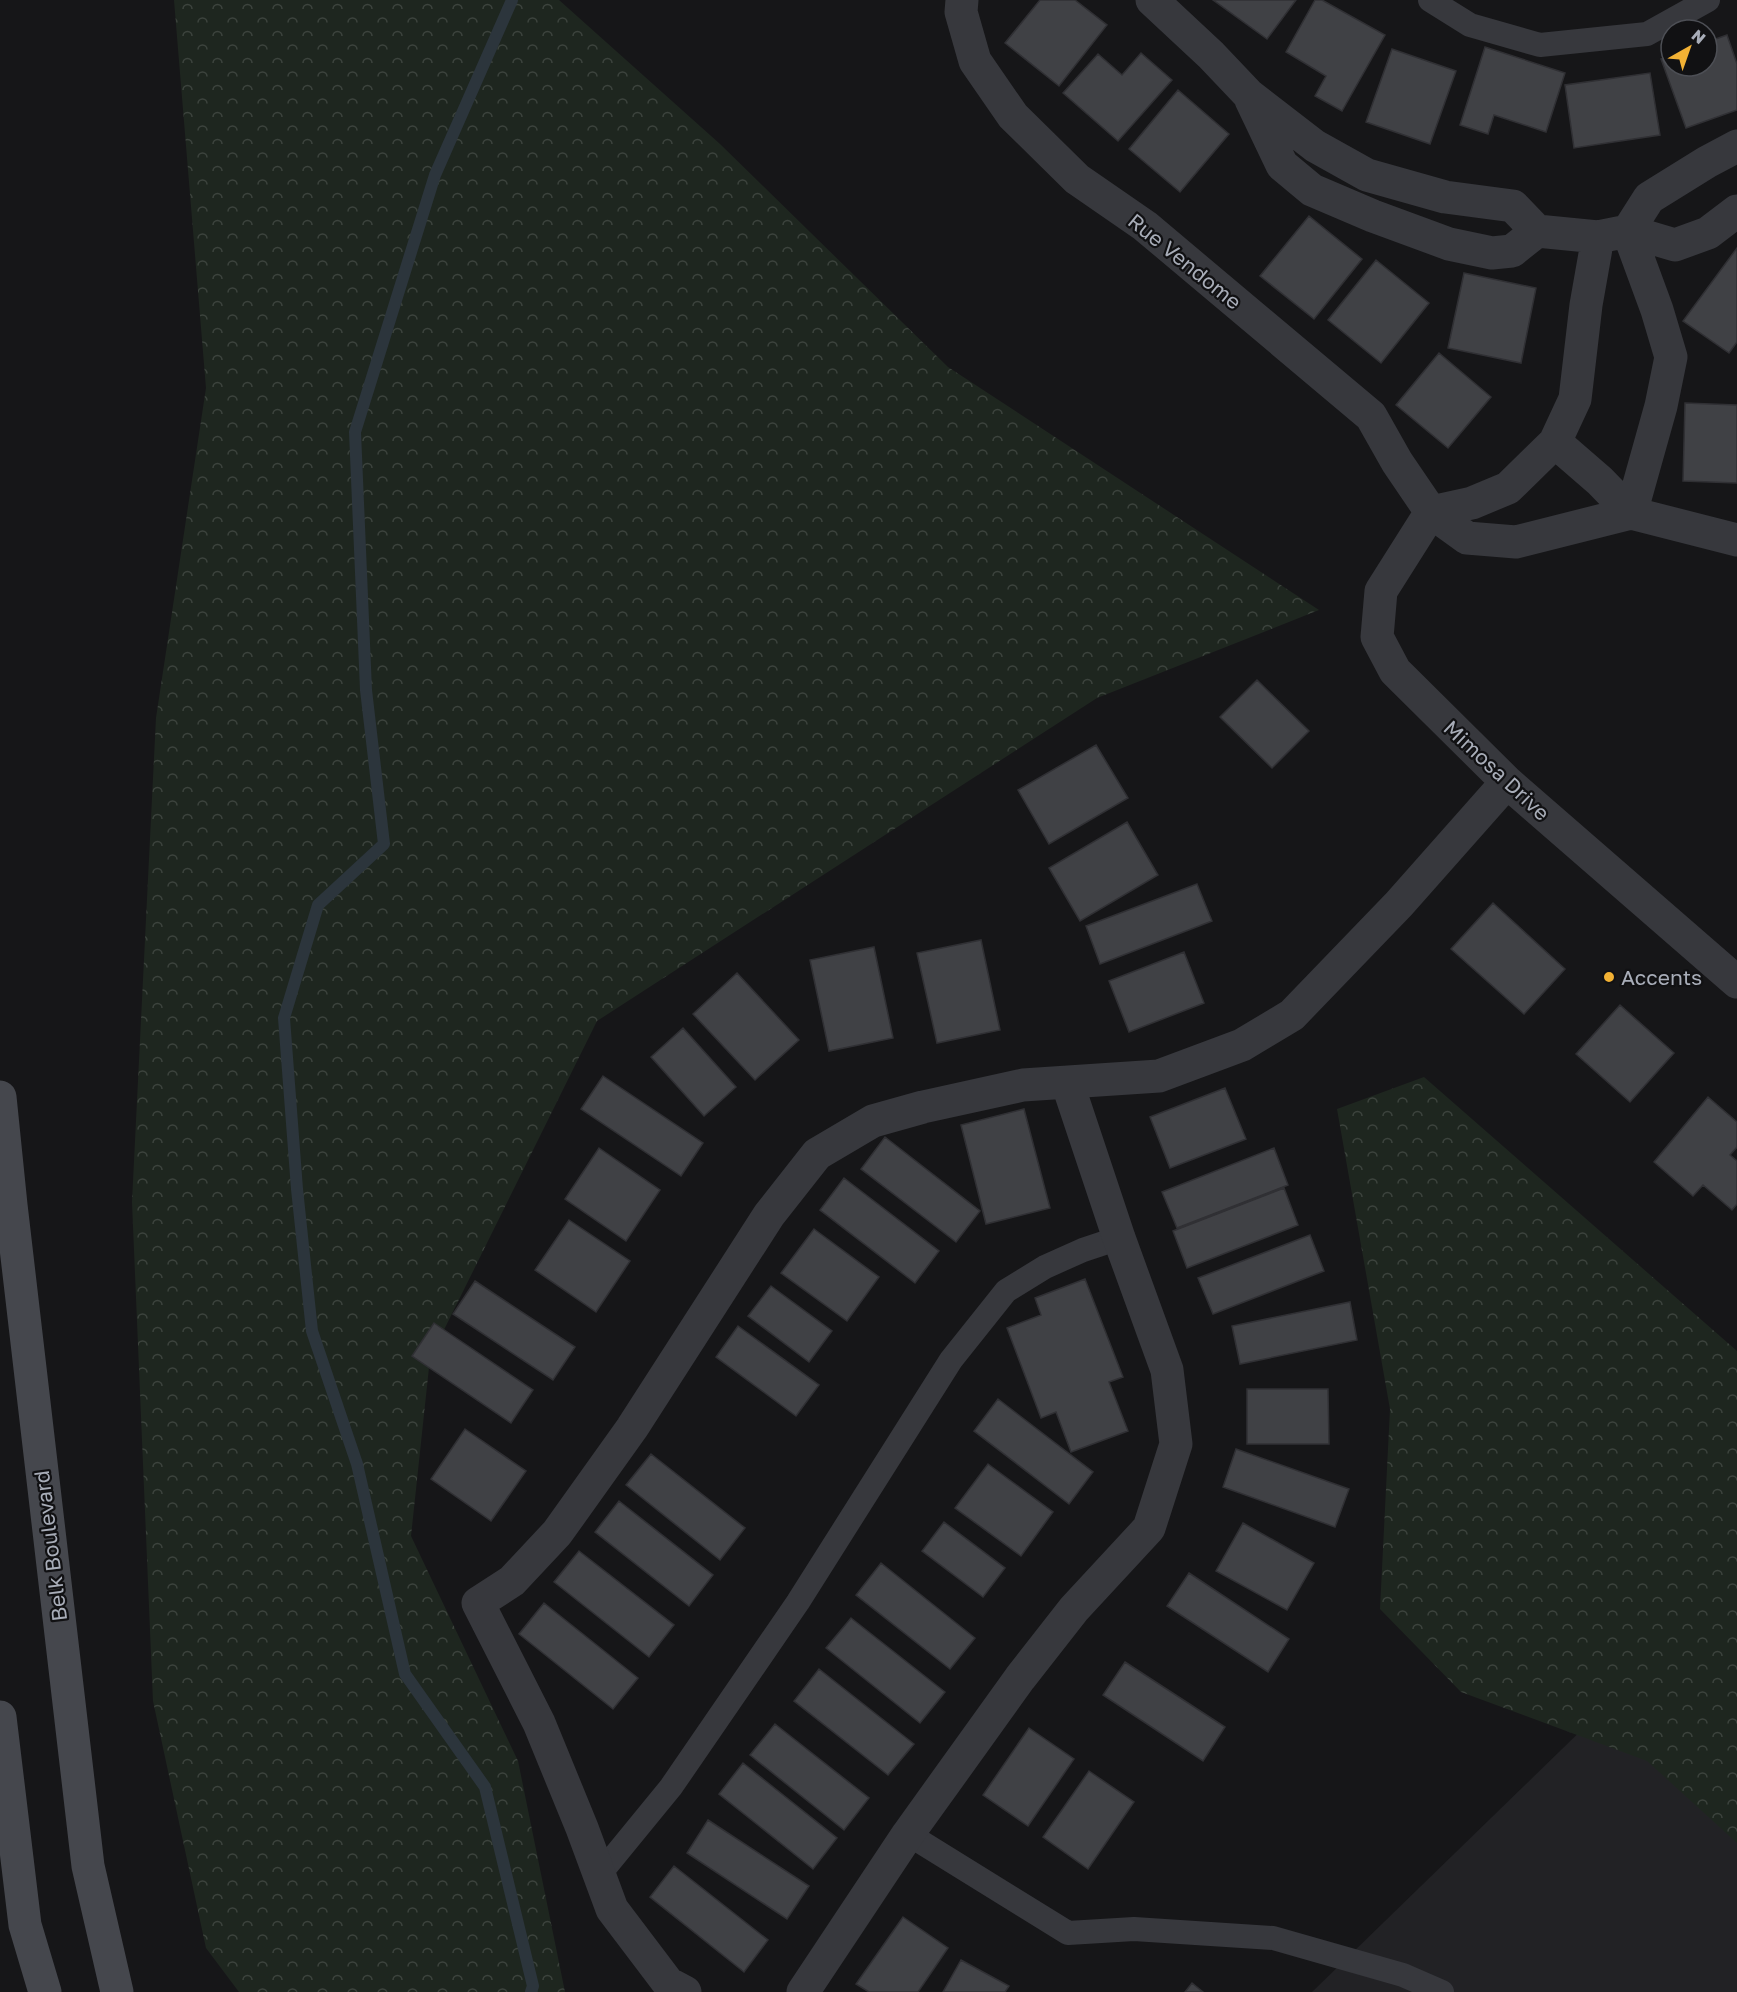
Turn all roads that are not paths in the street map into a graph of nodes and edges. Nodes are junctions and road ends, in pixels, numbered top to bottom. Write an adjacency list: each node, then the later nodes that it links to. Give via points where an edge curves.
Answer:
1 (962, 0): 11 (street, Rue Vendome, via 961,12 975,61 1013,116 1077,179 1145,226 1371,416)
2 (1430, 0): 3 (lane, via 1470,26 1540,45 1647,34)
3 (1708, 0)
4 (1159, 3): 5 (street)
5 (1249, 95): 8 (street, via 1315,146 1367,175 1445,197 1513,206); 8 (street, via 1282,165 1312,190 1449,244 1492,253 1512,251)
6 (1737, 146): 9 (street, via 1649,198)
7 (1737, 211): 9 (street, via 1708,232 1675,245)
8 (1537, 231): 9 (street)
9 (1613, 234): 10 (street, via 1586,305 1575,399); 12 (street, via 1657,310 1671,357)
10 (1555, 442): 11 (street, via 1508,488 1472,503); 12 (street)
11 (1431, 512): 12 (street, Rue Vendome, via 1467,538 1516,542); 14 (street, Mimosa Drive, via 1382,591 1377,637 1395,671)
12 (1631, 513): 13 (street)
13 (1737, 540)
14 (1507, 782): 15 (street, Mimosa Drive); 16 (street, via 1399,904 1292,1015 1242,1045 1159,1076)
15 (1737, 982)
16 (1067, 1082): 18 (street); 21 (street, via 1023,1085 873,1121 817,1154 769,1215 632,1428 557,1533 512,1581 478,1603 539,1723)
17 (0, 1097): 23 (street, Belk Boulevard, via 88,1866)
18 (1119, 1238): 20 (street, via 1167,1370 1176,1444 1149,1528 1074,1608); 21 (lane, via 1045,1267 1006,1291 951,1360 798,1602 671,1787)
19 (0, 1717): 22 (street, via 25,1925)
20 (908, 1834): 25 (street); 26 (lane, via 1068,1933 1134,1929 1273,1938 1403,1974)
21 (599, 1875): 24 (street, via 612,1909 668,1983)
22 (45, 1992)
23 (117, 1992)
24 (685, 1992)
25 (803, 1992)
26 (1442, 1992)

